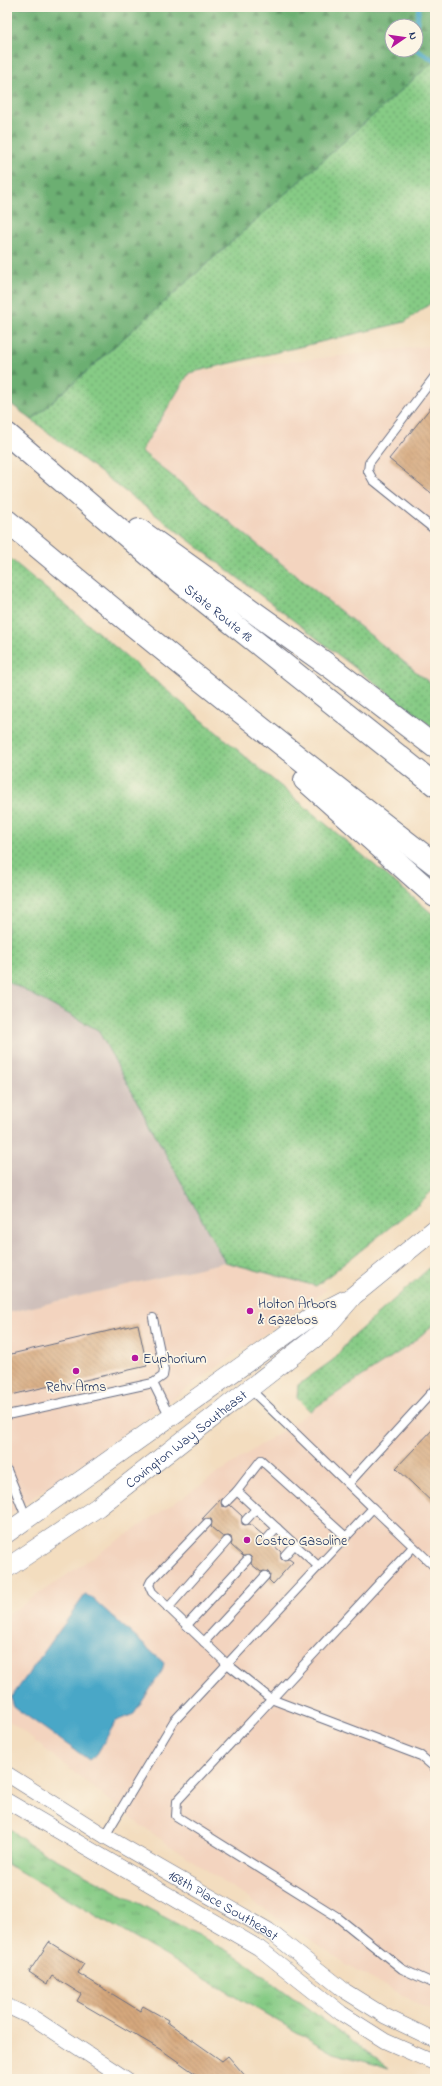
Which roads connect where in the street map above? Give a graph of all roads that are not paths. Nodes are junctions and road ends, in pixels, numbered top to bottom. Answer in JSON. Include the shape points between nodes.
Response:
{"nodes":[{"id":1,"x":435,"y":376,"type":"edge"},
{"id":2,"x":9,"y":436,"type":"edge"},
{"id":3,"x":7,"y":521,"type":"edge"},
{"id":4,"x":435,"y":530,"type":"edge"},
{"id":5,"x":121,"y":616,"type":"junction"},
{"id":6,"x":435,"y":747,"type":"edge"},
{"id":7,"x":435,"y":785,"type":"edge"},
{"id":8,"x":435,"y":864,"type":"edge"},
{"id":9,"x":435,"y":896,"type":"edge"},
{"id":10,"x":435,"y":1228,"type":"edge"},
{"id":11,"x":353,"y":1296,"type":"junction"},
{"id":12,"x":153,"y":1318,"type":"dead end"},
{"id":13,"x":153,"y":1383,"type":"junction"},
{"id":14,"x":250,"y":1389,"type":"junction"},
{"id":15,"x":435,"y":1389,"type":"edge"},
{"id":16,"x":7,"y":1415,"type":"edge"},
{"id":17,"x":170,"y":1417,"type":"junction"},
{"id":18,"x":7,"y":1470,"type":"edge"},
{"id":19,"x":349,"y":1483,"type":"junction"},
{"id":20,"x":237,"y":1491,"type":"junction"},
{"id":21,"x":226,"y":1502,"type":"dead end"},
{"id":22,"x":98,"y":1507,"type":"junction"},
{"id":23,"x":373,"y":1508,"type":"junction"},
{"id":24,"x":256,"y":1509,"type":"junction"},
{"id":25,"x":28,"y":1519,"type":"junction"},
{"id":26,"x":246,"y":1520,"type":"dead end"},
{"id":27,"x":206,"y":1523,"type":"dead end"},
{"id":28,"x":277,"y":1528,"type":"junction"},
{"id":29,"x":7,"y":1533,"type":"edge"},
{"id":30,"x":346,"y":1537,"type":"junction"},
{"id":31,"x":267,"y":1539,"type":"dead end"},
{"id":32,"x":227,"y":1542,"type":"dead end"},
{"id":33,"x":295,"y":1544,"type":"junction"},
{"id":34,"x":412,"y":1547,"type":"junction"},
{"id":35,"x":284,"y":1555,"type":"dead end"},
{"id":36,"x":247,"y":1560,"type":"dead end"},
{"id":37,"x":318,"y":1566,"type":"junction"},
{"id":38,"x":435,"y":1567,"type":"edge"},
{"id":39,"x":7,"y":1568,"type":"edge"},
{"id":40,"x":265,"y":1576,"type":"dead end"},
{"id":41,"x":168,"y":1608,"type":"junction"},
{"id":42,"x":187,"y":1625,"type":"junction"},
{"id":43,"x":204,"y":1642,"type":"junction"},
{"id":44,"x":226,"y":1664,"type":"junction"},
{"id":45,"x":271,"y":1699,"type":"junction"},
{"id":46,"x":435,"y":1768,"type":"edge"},
{"id":47,"x":7,"y":1774,"type":"edge"},
{"id":48,"x":7,"y":1801,"type":"edge"},
{"id":49,"x":105,"y":1836,"type":"junction"},
{"id":50,"x":435,"y":1984,"type":"edge"},
{"id":51,"x":7,"y":2006,"type":"edge"},
{"id":52,"x":435,"y":2040,"type":"edge"},
{"id":53,"x":435,"y":2063,"type":"edge"},
{"id":54,"x":126,"y":2079,"type":"edge"}],
"edges":[{"from":1,"to":4,"type":"lane","via":[[369,464],[368,471],[373,480]]},
{"from":2,"to":6,"type":"highway","via":[[332,668]]},
{"from":2,"to":7,"type":"highway","name":"State Route 18","via":[[183,584]]},
{"from":3,"to":5,"type":"highway"},
{"from":5,"to":8,"type":"highway"},
{"from":5,"to":9,"type":"highway"},
{"from":10,"to":11,"type":"street","name":"Covington Way Southeast"},
{"from":11,"to":14,"type":"street","name":"Covington Way Southeast","via":[[321,1333]]},
{"from":11,"to":17,"type":"street","name":"Covington Way Southeast","via":[[308,1319]]},
{"from":12,"to":13,"type":"lane","via":[[164,1370],[163,1376]]},
{"from":13,"to":16,"type":"lane"},
{"from":13,"to":17,"type":"lane"},
{"from":14,"to":19,"type":"lane"},
{"from":14,"to":22,"type":"street","name":"Covington Way Southeast"},
{"from":15,"to":19,"type":"lane"},
{"from":17,"to":22,"type":"street","via":[[176,1422],[176,1433],[132,1467]]},
{"from":17,"to":25,"type":"street","name":"Covington Way Southeast"},
{"from":18,"to":25,"type":"lane"},
{"from":19,"to":23,"type":"lane"},
{"from":20,"to":21,"type":"lane"},
{"from":20,"to":24,"type":"lane"},
{"from":20,"to":30,"type":"lane","via":[[261,1460]]},
{"from":22,"to":39,"type":"street","name":"Covington Way Southeast"},
{"from":23,"to":30,"type":"lane"},
{"from":23,"to":34,"type":"lane"},
{"from":24,"to":26,"type":"lane"},
{"from":24,"to":28,"type":"lane"},
{"from":25,"to":29,"type":"street","name":"Covington Way Southeast"},
{"from":27,"to":41,"type":"lane","via":[[149,1585],[152,1592]]},
{"from":28,"to":31,"type":"lane"},
{"from":28,"to":33,"type":"lane"},
{"from":30,"to":37,"type":"lane"},
{"from":32,"to":41,"type":"lane"},
{"from":33,"to":35,"type":"lane"},
{"from":33,"to":37,"type":"lane"},
{"from":34,"to":38,"type":"lane"},
{"from":34,"to":45,"type":"lane"},
{"from":36,"to":42,"type":"lane"},
{"from":37,"to":44,"type":"lane"},
{"from":40,"to":43,"type":"lane"},
{"from":41,"to":42,"type":"lane"},
{"from":42,"to":43,"type":"lane"},
{"from":43,"to":44,"type":"lane"},
{"from":44,"to":45,"type":"lane"},
{"from":44,"to":49,"type":"lane","via":[[174,1721]]},
{"from":45,"to":46,"type":"lane","via":[[421,1756]]},
{"from":45,"to":50,"type":"lane","via":[[177,1801],[176,1816],[336,1916],[402,1969]]},
{"from":47,"to":49,"type":"street","name":"168th Place Southeast"},
{"from":48,"to":53,"type":"street","name":"168th Place Southeast","via":[[259,1948],[341,2013],[385,2041]]},
{"from":49,"to":52,"type":"street","name":"168th Place Southeast","via":[[268,1930],[345,1991],[385,2016]]},
{"from":51,"to":54,"type":"street","via":[[34,2019]]}]}
